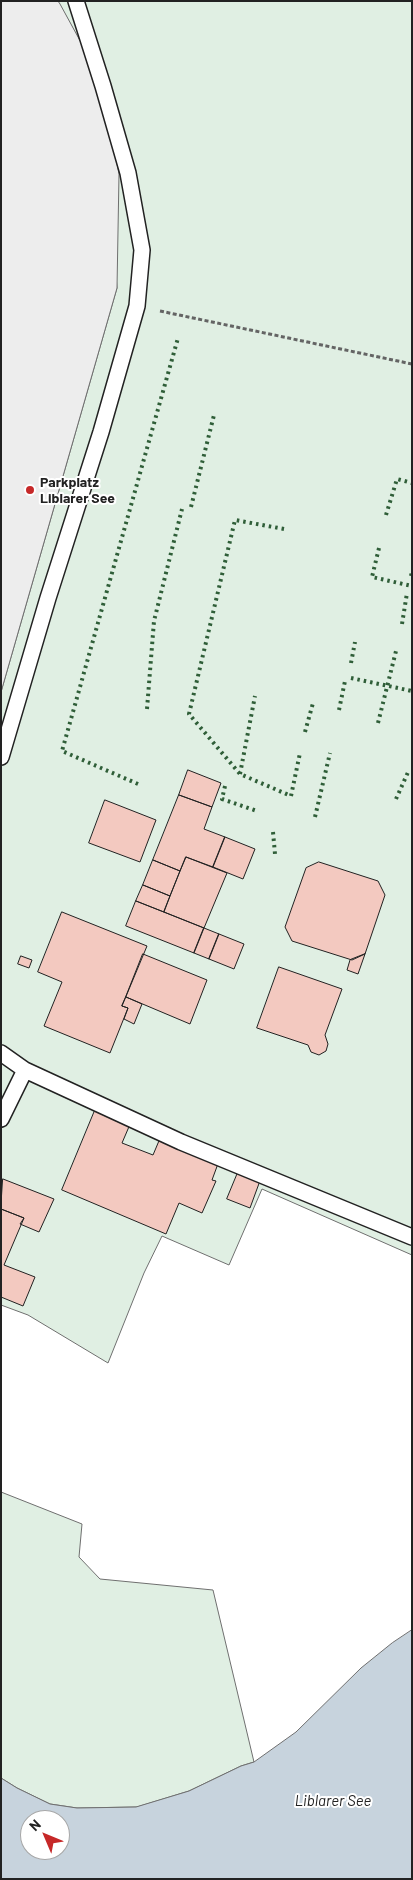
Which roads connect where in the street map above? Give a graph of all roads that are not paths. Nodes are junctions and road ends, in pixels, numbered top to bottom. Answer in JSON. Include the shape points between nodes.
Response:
{"nodes":[{"id":1,"x":76,"y":1,"type":"edge"},
{"id":2,"x":1,"y":757,"type":"edge"},
{"id":3,"x":1,"y":1053,"type":"edge"},
{"id":4,"x":25,"y":1070,"type":"junction"},
{"id":5,"x":1,"y":1119,"type":"edge"},
{"id":6,"x":412,"y":1237,"type":"edge"}],
"edges":[{"from":1,"to":2,"type":"lane","via":[[128,173],[142,250],[137,306]]},
{"from":3,"to":4,"type":"lane"},
{"from":4,"to":5,"type":"lane"},
{"from":4,"to":6,"type":"lane","via":[[181,1142]]}]}
